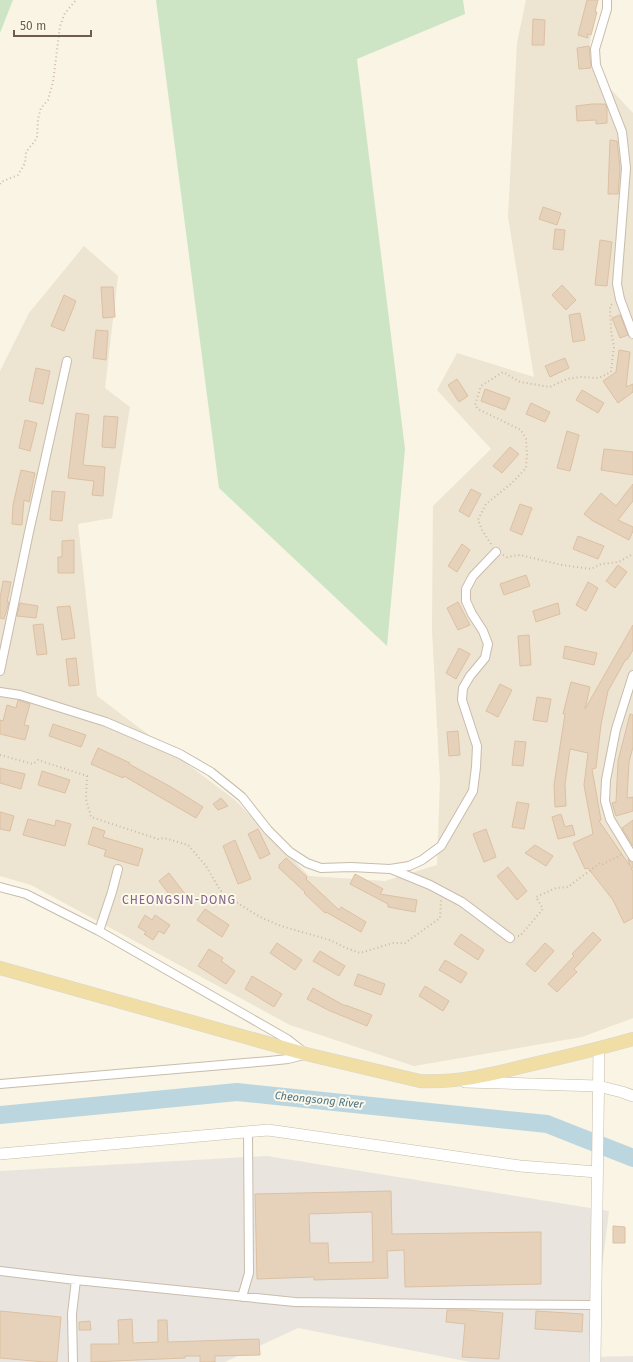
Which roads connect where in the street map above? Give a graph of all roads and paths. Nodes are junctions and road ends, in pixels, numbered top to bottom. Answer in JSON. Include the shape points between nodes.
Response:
{"nodes":[{"id":1,"x":76,"y":0,"type":"edge"},
{"id":2,"x":607,"y":0,"type":"edge"},
{"id":3,"x":0,"y":184,"type":"edge"},
{"id":4,"x":620,"y":299,"type":"junction"},
{"id":5,"x":633,"y":334,"type":"edge"},
{"id":6,"x":67,"y":361,"type":"dead end"},
{"id":7,"x":496,"y":552,"type":"junction"},
{"id":8,"x":633,"y":554,"type":"edge"},
{"id":9,"x":0,"y":671,"type":"edge"},
{"id":10,"x":633,"y":675,"type":"edge"},
{"id":11,"x":0,"y":692,"type":"edge"},
{"id":12,"x":0,"y":755,"type":"edge"},
{"id":13,"x":631,"y":854,"type":"edge"},
{"id":14,"x":118,"y":869,"type":"dead end"},
{"id":15,"x":390,"y":869,"type":"junction"},
{"id":16,"x":0,"y":887,"type":"edge"},
{"id":17,"x":441,"y":890,"type":"junction"},
{"id":18,"x":99,"y":931,"type":"junction"},
{"id":19,"x":510,"y":938,"type":"joint"},
{"id":20,"x":0,"y":968,"type":"edge"},
{"id":21,"x":633,"y":1040,"type":"edge"},
{"id":22,"x":599,"y":1049,"type":"junction"},
{"id":23,"x":306,"y":1054,"type":"junction"},
{"id":24,"x":455,"y":1080,"type":"junction"},
{"id":25,"x":0,"y":1084,"type":"edge"},
{"id":26,"x":598,"y":1086,"type":"junction"},
{"id":27,"x":633,"y":1096,"type":"edge"},
{"id":28,"x":248,"y":1131,"type":"junction"},
{"id":29,"x":0,"y":1154,"type":"edge"},
{"id":30,"x":597,"y":1172,"type":"junction"},
{"id":31,"x":0,"y":1271,"type":"edge"},
{"id":32,"x":76,"y":1280,"type":"junction"},
{"id":33,"x":242,"y":1296,"type":"junction"},
{"id":34,"x":596,"y":1304,"type":"junction"},
{"id":35,"x":73,"y":1362,"type":"edge"},
{"id":36,"x":595,"y":1362,"type":"edge"}],
"edges":[{"from":1,"to":3,"type":"path","via":[[65,13],[60,26],[53,82],[48,100],[41,108],[38,118],[37,138],[26,152],[25,163],[18,174]]},
{"from":2,"to":4,"type":"street","via":[[595,54],[596,65],[622,132],[626,168],[617,284]]},
{"from":4,"to":5,"type":"street"},
{"from":4,"to":7,"type":"path","via":[[610,306],[614,347],[611,372],[599,378],[567,379],[550,386],[520,382],[503,372],[481,386],[475,405],[478,410],[521,430],[526,439],[526,468],[486,504],[478,520]]},
{"from":6,"to":9,"type":"street"},
{"from":7,"to":8,"type":"path","via":[[507,557],[520,555],[591,568],[619,562]]},
{"from":7,"to":15,"type":"street","via":[[466,589],[466,601],[488,644],[485,658],[463,688],[462,700],[477,746],[473,791],[441,846],[416,863]]},
{"from":10,"to":13,"type":"street","via":[[615,736],[606,780],[605,801],[610,819]]},
{"from":11,"to":15,"type":"street","via":[[20,695],[106,722],[180,754],[211,772],[242,797],[268,830],[290,852],[307,863],[321,868]]},
{"from":12,"to":17,"type":"path","via":[[33,764],[38,760],[87,776],[86,799],[91,816],[158,839],[164,838],[188,845],[206,866],[220,890],[228,897],[260,917],[281,926],[330,940],[360,953],[393,943],[406,943],[440,918]]},
{"from":13,"to":19,"type":"path","via":[[600,863],[568,887],[556,888],[536,897],[543,909],[520,936]]},
{"from":14,"to":18,"type":"street"},
{"from":15,"to":17,"type":"street"},
{"from":16,"to":18,"type":"street","via":[[26,894]]},
{"from":17,"to":19,"type":"street","via":[[462,902]]},
{"from":18,"to":23,"type":"street","via":[[287,1039]]},
{"from":20,"to":23,"type":"main road"},
{"from":21,"to":22,"type":"main road"},
{"from":22,"to":24,"type":"main road","via":[[485,1076]]},
{"from":22,"to":26,"type":"street"},
{"from":23,"to":24,"type":"main road","via":[[420,1081]]},
{"from":23,"to":25,"type":"street","via":[[269,1061]]},
{"from":24,"to":26,"type":"street","via":[[478,1083]]},
{"from":26,"to":27,"type":"street"},
{"from":26,"to":30,"type":"street"},
{"from":28,"to":29,"type":"street"},
{"from":28,"to":30,"type":"street","via":[[268,1130],[520,1166]]},
{"from":28,"to":33,"type":"street","via":[[249,1273]]},
{"from":30,"to":34,"type":"street"},
{"from":31,"to":32,"type":"street"},
{"from":32,"to":33,"type":"street"},
{"from":32,"to":35,"type":"street","via":[[72,1314]]},
{"from":33,"to":34,"type":"street","via":[[295,1302]]},
{"from":34,"to":36,"type":"street"}]}
